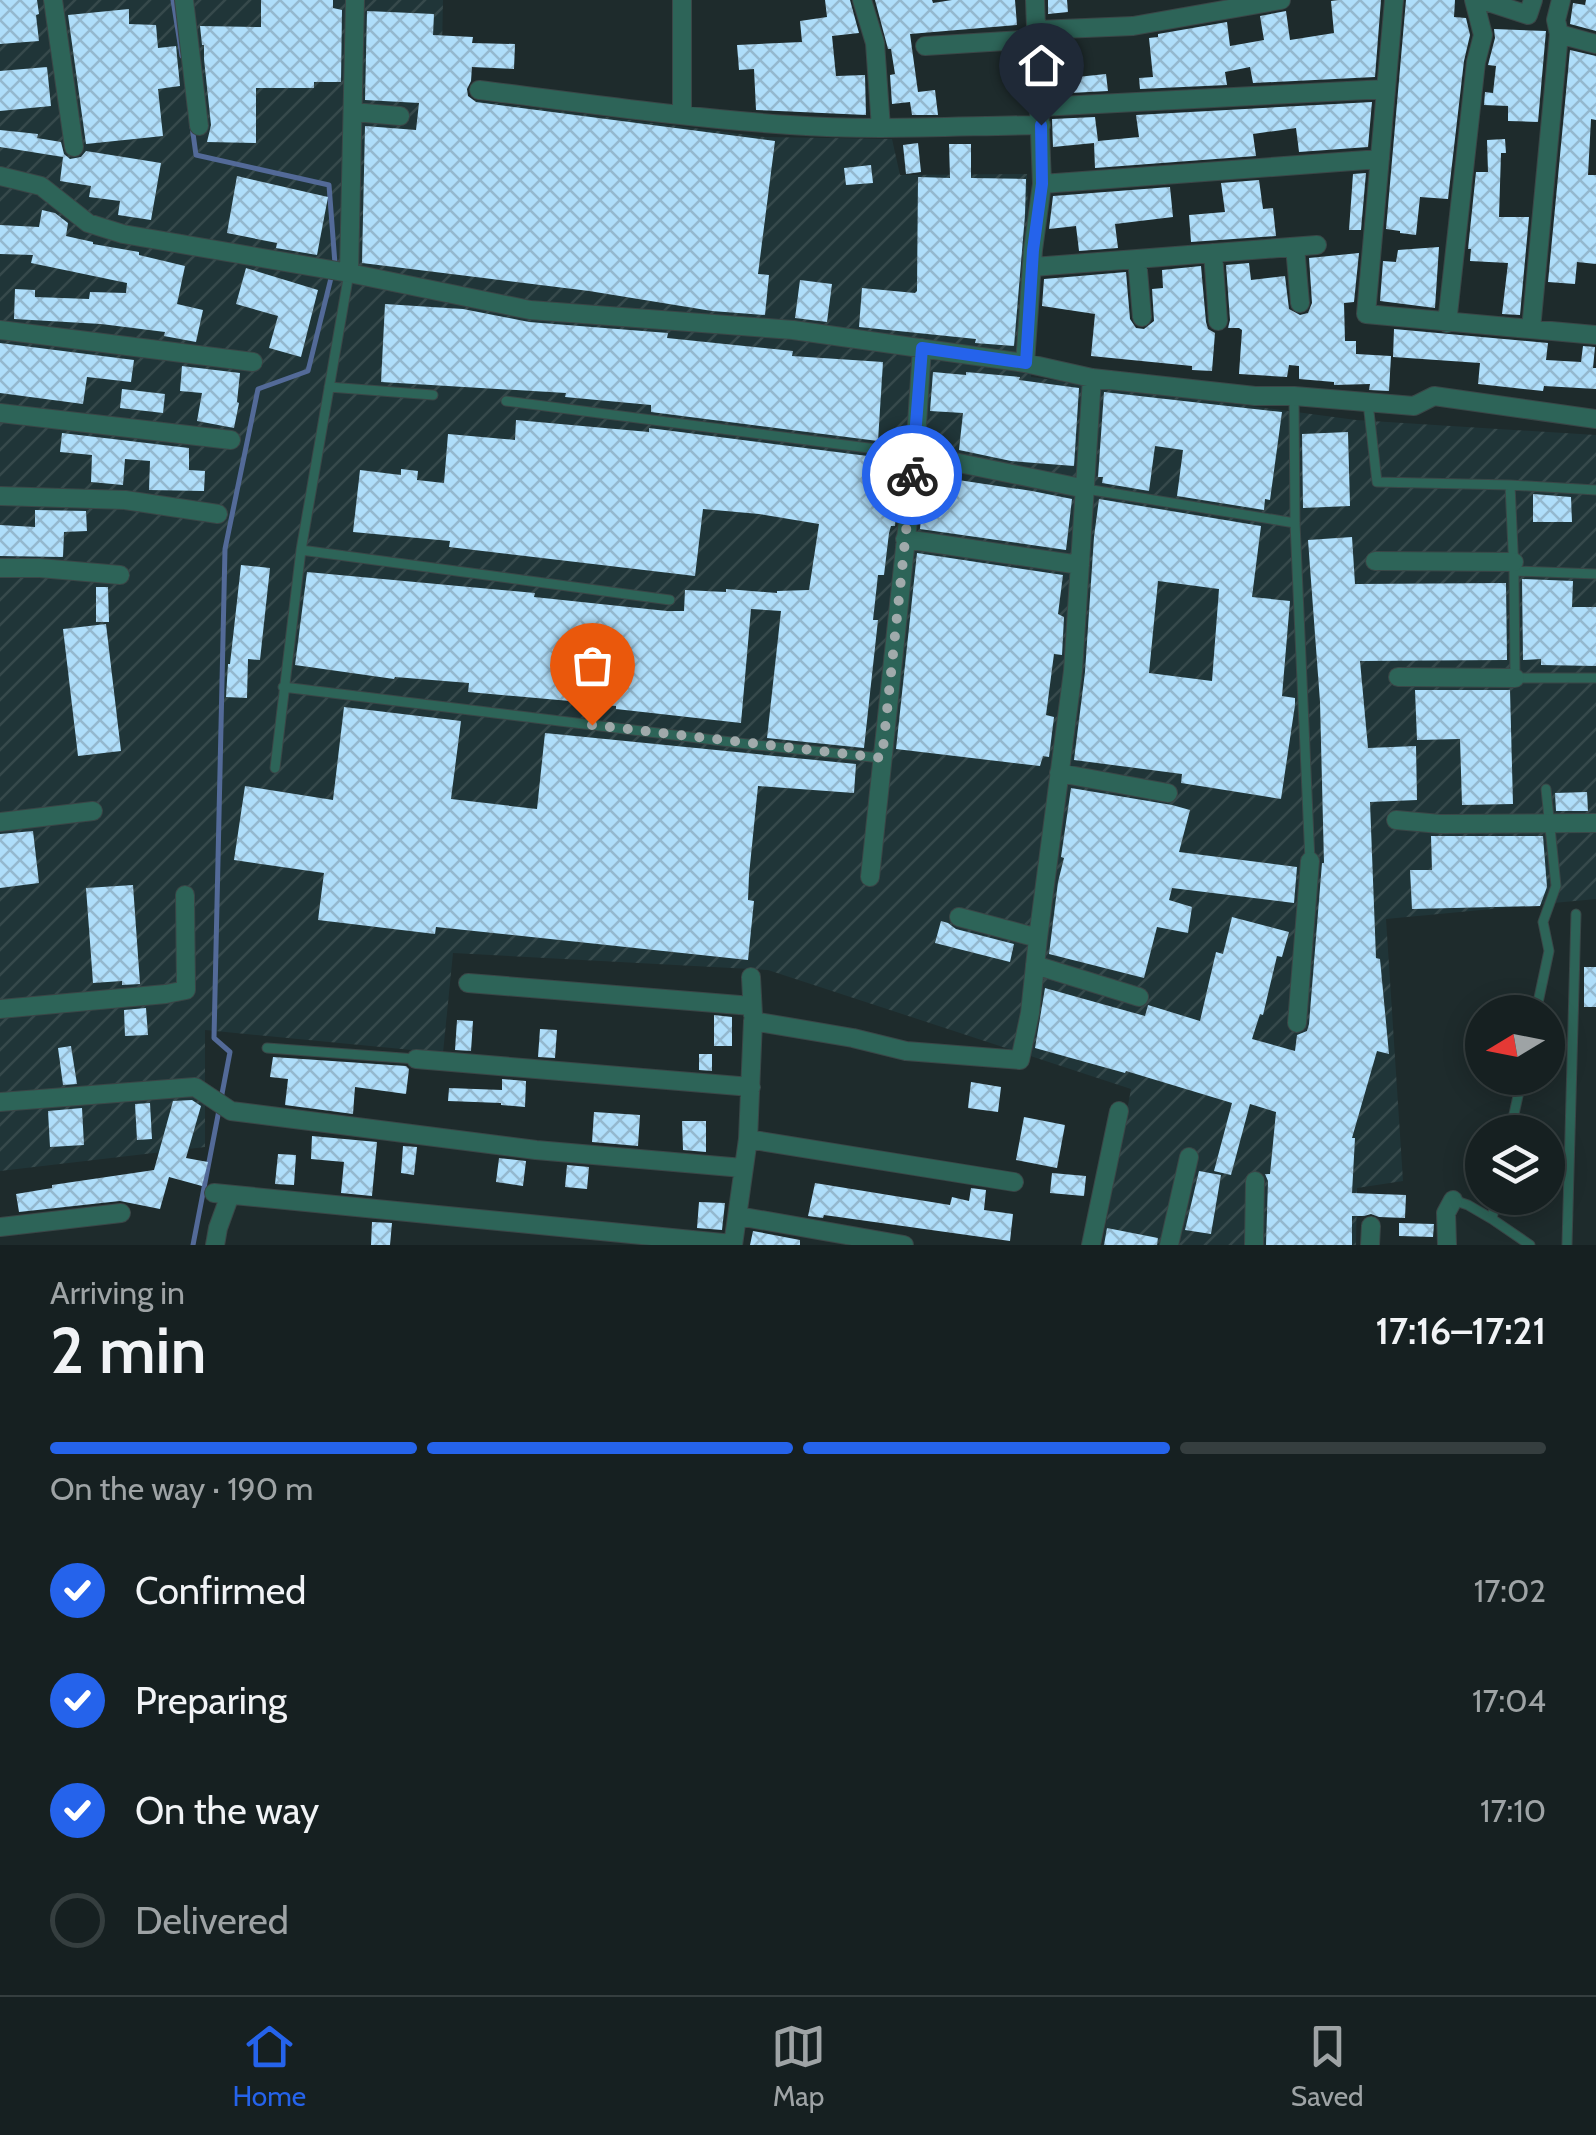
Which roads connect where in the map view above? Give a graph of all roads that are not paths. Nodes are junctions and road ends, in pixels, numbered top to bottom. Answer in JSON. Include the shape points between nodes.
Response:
{"nodes":[{"id":1,"x":53,"y":0,"type":"edge"},
{"id":2,"x":184,"y":0,"type":"edge"},
{"id":3,"x":355,"y":0,"type":"edge"},
{"id":4,"x":682,"y":0,"type":"edge"},
{"id":5,"x":862,"y":0,"type":"edge"},
{"id":6,"x":1036,"y":0,"type":"edge"},
{"id":7,"x":1280,"y":0,"type":"edge"},
{"id":8,"x":1394,"y":0,"type":"edge"},
{"id":9,"x":1474,"y":0,"type":"edge"},
{"id":10,"x":1482,"y":0,"type":"edge"},
{"id":11,"x":1533,"y":0,"type":"edge"},
{"id":12,"x":1561,"y":0,"type":"edge"},
{"id":13,"x":1194,"y":8,"type":"edge"},
{"id":14,"x":1037,"y":34,"type":"junction"},
{"id":15,"x":1559,"y":34,"type":"junction"},
{"id":16,"x":1596,"y":44,"type":"edge"},
{"id":17,"x":925,"y":46,"type":"dead end"},
{"id":18,"x":1386,"y":89,"type":"junction"},
{"id":19,"x":480,"y":90,"type":"dead end"},
{"id":20,"x":353,"y":112,"type":"junction"},
{"id":21,"x":400,"y":116,"type":"dead end"},
{"id":22,"x":682,"y":116,"type":"junction"},
{"id":23,"x":1040,"y":116,"type":"junction"},
{"id":24,"x":199,"y":126,"type":"dead end"},
{"id":25,"x":881,"y":128,"type":"junction"},
{"id":26,"x":74,"y":147,"type":"dead end"},
{"id":27,"x":1380,"y":159,"type":"junction"},
{"id":28,"x":0,"y":176,"type":"edge"},
{"id":29,"x":1042,"y":184,"type":"junction"},
{"id":30,"x":1317,"y":245,"type":"dead end"},
{"id":31,"x":1295,"y":246,"type":"junction"},
{"id":32,"x":1212,"y":253,"type":"junction"},
{"id":33,"x":1137,"y":259,"type":"junction"},
{"id":34,"x":1033,"y":267,"type":"junction"},
{"id":35,"x":338,"y":271,"type":"junction"},
{"id":36,"x":1300,"y":304,"type":"dead end"},
{"id":37,"x":1142,"y":317,"type":"dead end"},
{"id":38,"x":1218,"y":321,"type":"dead end"},
{"id":39,"x":1447,"y":323,"type":"junction"},
{"id":40,"x":1531,"y":329,"type":"junction"},
{"id":41,"x":0,"y":330,"type":"edge"},
{"id":42,"x":1596,"y":335,"type":"edge"},
{"id":43,"x":922,"y":348,"type":"junction"},
{"id":44,"x":253,"y":362,"type":"dead end"},
{"id":45,"x":1026,"y":363,"type":"junction"},
{"id":46,"x":1092,"y":378,"type":"junction"},
{"id":47,"x":329,"y":387,"type":"junction"},
{"id":48,"x":433,"y":395,"type":"dead end"},
{"id":49,"x":1294,"y":396,"type":"junction"},
{"id":50,"x":506,"y":400,"type":"dead end"},
{"id":51,"x":1368,"y":404,"type":"junction"},
{"id":52,"x":0,"y":413,"type":"edge"},
{"id":53,"x":1596,"y":419,"type":"edge"},
{"id":54,"x":231,"y":440,"type":"dead end"},
{"id":55,"x":914,"y":454,"type":"junction"},
{"id":56,"x":1510,"y":484,"type":"junction"},
{"id":57,"x":1086,"y":488,"type":"junction"},
{"id":58,"x":1596,"y":490,"type":"edge"},
{"id":59,"x":0,"y":496,"type":"edge"},
{"id":60,"x":218,"y":514,"type":"dead end"},
{"id":61,"x":1295,"y":523,"type":"junction"},
{"id":62,"x":906,"y":540,"type":"junction"},
{"id":63,"x":301,"y":550,"type":"junction"},
{"id":64,"x":1375,"y":562,"type":"dead end"},
{"id":65,"x":1080,"y":566,"type":"junction"},
{"id":66,"x":1514,"y":566,"type":"junction"},
{"id":67,"x":0,"y":568,"type":"edge"},
{"id":68,"x":1596,"y":574,"type":"edge"},
{"id":69,"x":120,"y":575,"type":"dead end"},
{"id":70,"x":670,"y":600,"type":"dead end"},
{"id":71,"x":1398,"y":677,"type":"dead end"},
{"id":72,"x":1515,"y":678,"type":"junction"},
{"id":73,"x":1596,"y":678,"type":"edge"},
{"id":74,"x":283,"y":687,"type":"junction"},
{"id":75,"x":882,"y":758,"type":"junction"},
{"id":76,"x":274,"y":768,"type":"dead end"},
{"id":77,"x":1060,"y":772,"type":"junction"},
{"id":78,"x":1546,"y":788,"type":"dead end"},
{"id":79,"x":1168,"y":793,"type":"dead end"},
{"id":80,"x":93,"y":812,"type":"dead end"},
{"id":81,"x":1396,"y":820,"type":"dead end"},
{"id":82,"x":0,"y":822,"type":"edge"},
{"id":83,"x":1550,"y":822,"type":"junction"},
{"id":84,"x":1596,"y":822,"type":"edge"},
{"id":85,"x":1310,"y":861,"type":"joint"},
{"id":86,"x":870,"y":876,"type":"dead end"},
{"id":87,"x":186,"y":895,"type":"dead end"},
{"id":88,"x":1576,"y":914,"type":"dead end"},
{"id":89,"x":959,"y":917,"type":"dead end"},
{"id":90,"x":1038,"y":938,"type":"junction"},
{"id":91,"x":1034,"y":965,"type":"junction"},
{"id":92,"x":751,"y":978,"type":"dead end"},
{"id":93,"x":468,"y":983,"type":"dead end"},
{"id":94,"x":1539,"y":995,"type":"edge"},
{"id":95,"x":1138,"y":997,"type":"dead end"},
{"id":96,"x":0,"y":1009,"type":"edge"},
{"id":97,"x":753,"y":1013,"type":"junction"},
{"id":98,"x":1297,"y":1022,"type":"dead end"},
{"id":99,"x":267,"y":1048,"type":"dead end"},
{"id":100,"x":416,"y":1059,"type":"joint"},
{"id":101,"x":750,"y":1087,"type":"junction"},
{"id":102,"x":0,"y":1102,"type":"edge"},
{"id":103,"x":1119,"y":1112,"type":"dead end"},
{"id":104,"x":748,"y":1139,"type":"junction"},
{"id":105,"x":1189,"y":1157,"type":"dead end"},
{"id":106,"x":743,"y":1168,"type":"junction"},
{"id":107,"x":1256,"y":1181,"type":"dead end"},
{"id":108,"x":1014,"y":1182,"type":"dead end"},
{"id":109,"x":1453,"y":1200,"type":"joint"},
{"id":110,"x":120,"y":1212,"type":"dead end"},
{"id":111,"x":1493,"y":1215,"type":"edge"},
{"id":112,"x":738,"y":1216,"type":"junction"},
{"id":113,"x":1492,"y":1220,"type":"junction"},
{"id":114,"x":0,"y":1227,"type":"edge"},
{"id":115,"x":733,"y":1244,"type":"edge"},
{"id":116,"x":1527,"y":1244,"type":"edge"},
{"id":117,"x":215,"y":1245,"type":"edge"},
{"id":118,"x":904,"y":1245,"type":"edge"},
{"id":119,"x":1090,"y":1245,"type":"edge"},
{"id":120,"x":1169,"y":1245,"type":"edge"},
{"id":121,"x":1254,"y":1245,"type":"edge"},
{"id":122,"x":1447,"y":1245,"type":"edge"},
{"id":123,"x":1567,"y":1245,"type":"edge"}],
"edges":[{"from":1,"to":26,"type":"street"},
{"from":2,"to":24,"type":"street"},
{"from":3,"to":20,"type":"street"},
{"from":4,"to":22,"type":"street"},
{"from":5,"to":25,"type":"street","via":[[874,43]]},
{"from":6,"to":14,"type":"street"},
{"from":7,"to":13,"type":"street"},
{"from":8,"to":18,"type":"street"},
{"from":9,"to":39,"type":"street","via":[[1482,35]]},
{"from":10,"to":11,"type":"street","via":[[1528,15]]},
{"from":12,"to":15,"type":"street"},
{"from":13,"to":14,"type":"street","via":[[1134,26]]},
{"from":14,"to":17,"type":"street"},
{"from":14,"to":23,"type":"street"},
{"from":15,"to":16,"type":"street"},
{"from":15,"to":40,"type":"street"},
{"from":18,"to":23,"type":"street"},
{"from":18,"to":27,"type":"street"},
{"from":19,"to":22,"type":"street"},
{"from":20,"to":21,"type":"street"},
{"from":20,"to":35,"type":"street"},
{"from":22,"to":25,"type":"street"},
{"from":23,"to":25,"type":"street"},
{"from":23,"to":29,"type":"street"},
{"from":27,"to":29,"type":"street"},
{"from":27,"to":39,"type":"street","via":[[1366,314]]},
{"from":28,"to":35,"type":"street","via":[[41,186],[88,223],[123,234]]},
{"from":29,"to":34,"type":"street"},
{"from":30,"to":31,"type":"street"},
{"from":31,"to":32,"type":"street"},
{"from":31,"to":36,"type":"street"},
{"from":32,"to":33,"type":"street"},
{"from":32,"to":38,"type":"street"},
{"from":33,"to":34,"type":"street"},
{"from":33,"to":37,"type":"street"},
{"from":34,"to":45,"type":"street"},
{"from":35,"to":43,"type":"street","via":[[530,310],[793,330]]},
{"from":35,"to":47,"type":"lane"},
{"from":39,"to":40,"type":"street"},
{"from":40,"to":42,"type":"street"},
{"from":41,"to":44,"type":"street"},
{"from":43,"to":45,"type":"street"},
{"from":43,"to":55,"type":"street"},
{"from":45,"to":46,"type":"street"},
{"from":46,"to":49,"type":"street"},
{"from":46,"to":57,"type":"street"},
{"from":47,"to":48,"type":"lane"},
{"from":47,"to":63,"type":"lane"},
{"from":49,"to":51,"type":"street"},
{"from":49,"to":61,"type":"lane"},
{"from":50,"to":55,"type":"lane"},
{"from":51,"to":53,"type":"street","via":[[1414,406],[1434,396]]},
{"from":51,"to":56,"type":"lane","via":[[1377,482]]},
{"from":52,"to":54,"type":"street"},
{"from":55,"to":57,"type":"street"},
{"from":55,"to":62,"type":"street"},
{"from":56,"to":58,"type":"lane"},
{"from":56,"to":66,"type":"lane"},
{"from":57,"to":61,"type":"lane"},
{"from":57,"to":65,"type":"street"},
{"from":59,"to":60,"type":"street","via":[[125,500]]},
{"from":61,"to":85,"type":"lane"},
{"from":62,"to":65,"type":"street"},
{"from":62,"to":75,"type":"street"},
{"from":63,"to":70,"type":"lane"},
{"from":63,"to":74,"type":"lane"},
{"from":64,"to":66,"type":"street"},
{"from":65,"to":77,"type":"street"},
{"from":66,"to":68,"type":"lane"},
{"from":66,"to":72,"type":"lane"},
{"from":67,"to":69,"type":"street"},
{"from":71,"to":72,"type":"street"},
{"from":72,"to":73,"type":"lane"},
{"from":74,"to":75,"type":"lane"},
{"from":74,"to":76,"type":"lane"},
{"from":75,"to":86,"type":"street"},
{"from":77,"to":79,"type":"street"},
{"from":77,"to":90,"type":"street"},
{"from":78,"to":83,"type":"lane"},
{"from":80,"to":82,"type":"street"},
{"from":81,"to":83,"type":"street"},
{"from":83,"to":84,"type":"street"},
{"from":83,"to":94,"type":"lane","via":[[1556,886],[1543,922],[1548,951]]},
{"from":85,"to":98,"type":"street"},
{"from":87,"to":96,"type":"street","via":[[186,990]]},
{"from":88,"to":123,"type":"lane"},
{"from":89,"to":90,"type":"street"},
{"from":90,"to":91,"type":"street"},
{"from":91,"to":95,"type":"street"},
{"from":91,"to":97,"type":"street","via":[[1020,1060],[906,1051]]},
{"from":92,"to":97,"type":"street"},
{"from":93,"to":97,"type":"street"},
{"from":97,"to":101,"type":"street"},
{"from":99,"to":100,"type":"lane"},
{"from":100,"to":101,"type":"street"},
{"from":101,"to":104,"type":"street"},
{"from":102,"to":106,"type":"street","via":[[196,1087],[231,1111],[536,1150]]},
{"from":103,"to":119,"type":"street"},
{"from":104,"to":106,"type":"street"},
{"from":104,"to":108,"type":"street"},
{"from":105,"to":120,"type":"street"},
{"from":106,"to":112,"type":"street"},
{"from":107,"to":121,"type":"street"},
{"from":109,"to":113,"type":"lane"},
{"from":109,"to":122,"type":"street","via":[[1446,1213]]},
{"from":110,"to":114,"type":"street"},
{"from":111,"to":113,"type":"lane"},
{"from":112,"to":115,"type":"street"},
{"from":112,"to":118,"type":"street"},
{"from":113,"to":116,"type":"lane"},
{"from":115,"to":117,"type":"street","via":[[222,1194]]}]}
